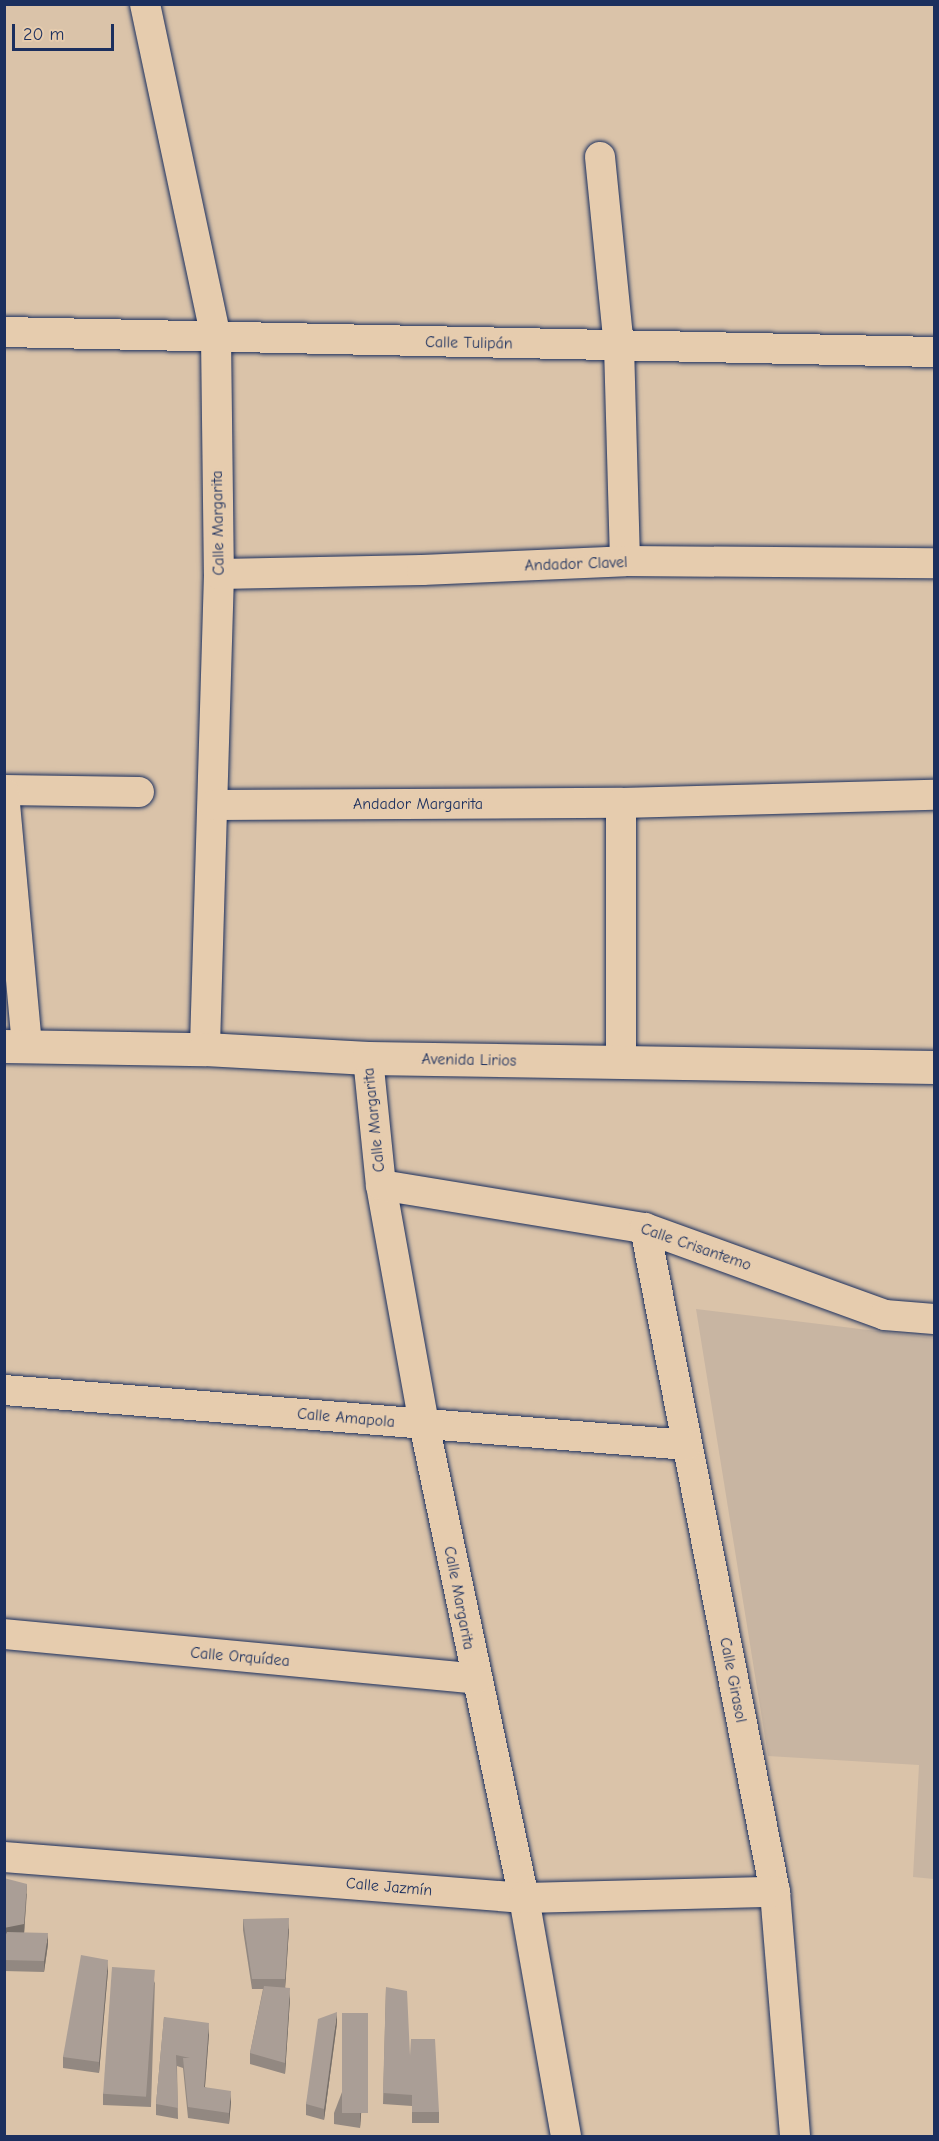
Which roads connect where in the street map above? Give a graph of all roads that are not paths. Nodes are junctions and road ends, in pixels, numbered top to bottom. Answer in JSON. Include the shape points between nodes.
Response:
{"nodes":[{"id":1,"x":145,"y":4,"type":"edge"},
{"id":2,"x":600,"y":157,"type":"dead end"},
{"id":3,"x":4,"y":332,"type":"edge"},
{"id":4,"x":216,"y":337,"type":"junction"},
{"id":5,"x":619,"y":346,"type":"junction"},
{"id":6,"x":934,"y":352,"type":"edge"},
{"id":7,"x":625,"y":561,"type":"junction"},
{"id":8,"x":934,"y":563,"type":"edge"},
{"id":9,"x":219,"y":574,"type":"junction"},
{"id":10,"x":4,"y":792,"type":"edge"},
{"id":11,"x":139,"y":792,"type":"dead end"},
{"id":12,"x":934,"y":795,"type":"edge"},
{"id":13,"x":621,"y":802,"type":"junction"},
{"id":14,"x":214,"y":805,"type":"junction"},
{"id":15,"x":16,"y":1046,"type":"edge"},
{"id":16,"x":205,"y":1049,"type":"junction"},
{"id":17,"x":368,"y":1058,"type":"junction"},
{"id":18,"x":621,"y":1063,"type":"junction"},
{"id":19,"x":934,"y":1068,"type":"edge"},
{"id":20,"x":381,"y":1185,"type":"junction"},
{"id":21,"x":645,"y":1228,"type":"junction"},
{"id":22,"x":934,"y":1319,"type":"edge"},
{"id":23,"x":4,"y":1390,"type":"edge"},
{"id":24,"x":424,"y":1424,"type":"junction"},
{"id":25,"x":687,"y":1445,"type":"junction"},
{"id":26,"x":4,"y":1634,"type":"edge"},
{"id":27,"x":476,"y":1679,"type":"junction"},
{"id":28,"x":4,"y":1857,"type":"edge"},
{"id":29,"x":775,"y":1892,"type":"junction"},
{"id":30,"x":524,"y":1898,"type":"junction"},
{"id":31,"x":566,"y":2136,"type":"edge"},
{"id":32,"x":795,"y":2136,"type":"edge"}],
"edges":[{"from":1,"to":4,"type":"street","name":"Calle Margarita"},
{"from":2,"to":5,"type":"street"},
{"from":3,"to":4,"type":"street","name":"Calle Tulipán"},
{"from":4,"to":5,"type":"street","name":"Calle Tulipán"},
{"from":4,"to":9,"type":"street","name":"Calle Margarita"},
{"from":5,"to":6,"type":"street","name":"Calle Tulipán"},
{"from":5,"to":7,"type":"street"},
{"from":7,"to":8,"type":"street","name":"Andador Clavel"},
{"from":7,"to":9,"type":"street","name":"Andador Clavel"},
{"from":9,"to":14,"type":"street","name":"Calle Margarita"},
{"from":10,"to":11,"type":"street"},
{"from":10,"to":15,"type":"street"},
{"from":12,"to":13,"type":"street"},
{"from":13,"to":14,"type":"street","name":"Andador Margarita"},
{"from":13,"to":18,"type":"street"},
{"from":14,"to":16,"type":"street","name":"Calle Margarita"},
{"from":15,"to":16,"type":"street","name":"Avenida Lirios"},
{"from":16,"to":17,"type":"street","name":"Avenida Lirios"},
{"from":17,"to":18,"type":"street","name":"Avenida Lirios"},
{"from":17,"to":20,"type":"street","name":"Calle Margarita"},
{"from":18,"to":19,"type":"street","name":"Avenida Lirios"},
{"from":20,"to":21,"type":"street","name":"Calle Crisantemo"},
{"from":20,"to":24,"type":"street","name":"Calle Margarita"},
{"from":21,"to":22,"type":"street","name":"Calle Crisantemo","via":[[885,1315]]},
{"from":21,"to":25,"type":"street","name":"Calle Girasol"},
{"from":23,"to":24,"type":"street","name":"Calle Amapola"},
{"from":24,"to":25,"type":"street","name":"Calle Amapola"},
{"from":24,"to":27,"type":"street","name":"Calle Margarita"},
{"from":25,"to":29,"type":"street","name":"Calle Girasol"},
{"from":26,"to":27,"type":"street","name":"Calle Orquídea"},
{"from":27,"to":30,"type":"street","name":"Calle Margarita"},
{"from":28,"to":30,"type":"street","name":"Calle Jazmín"},
{"from":29,"to":30,"type":"street","name":"Calle Jazmín"},
{"from":29,"to":32,"type":"street","name":"Calle Girasol"},
{"from":30,"to":31,"type":"street","name":"Calle Margarita"}]}
